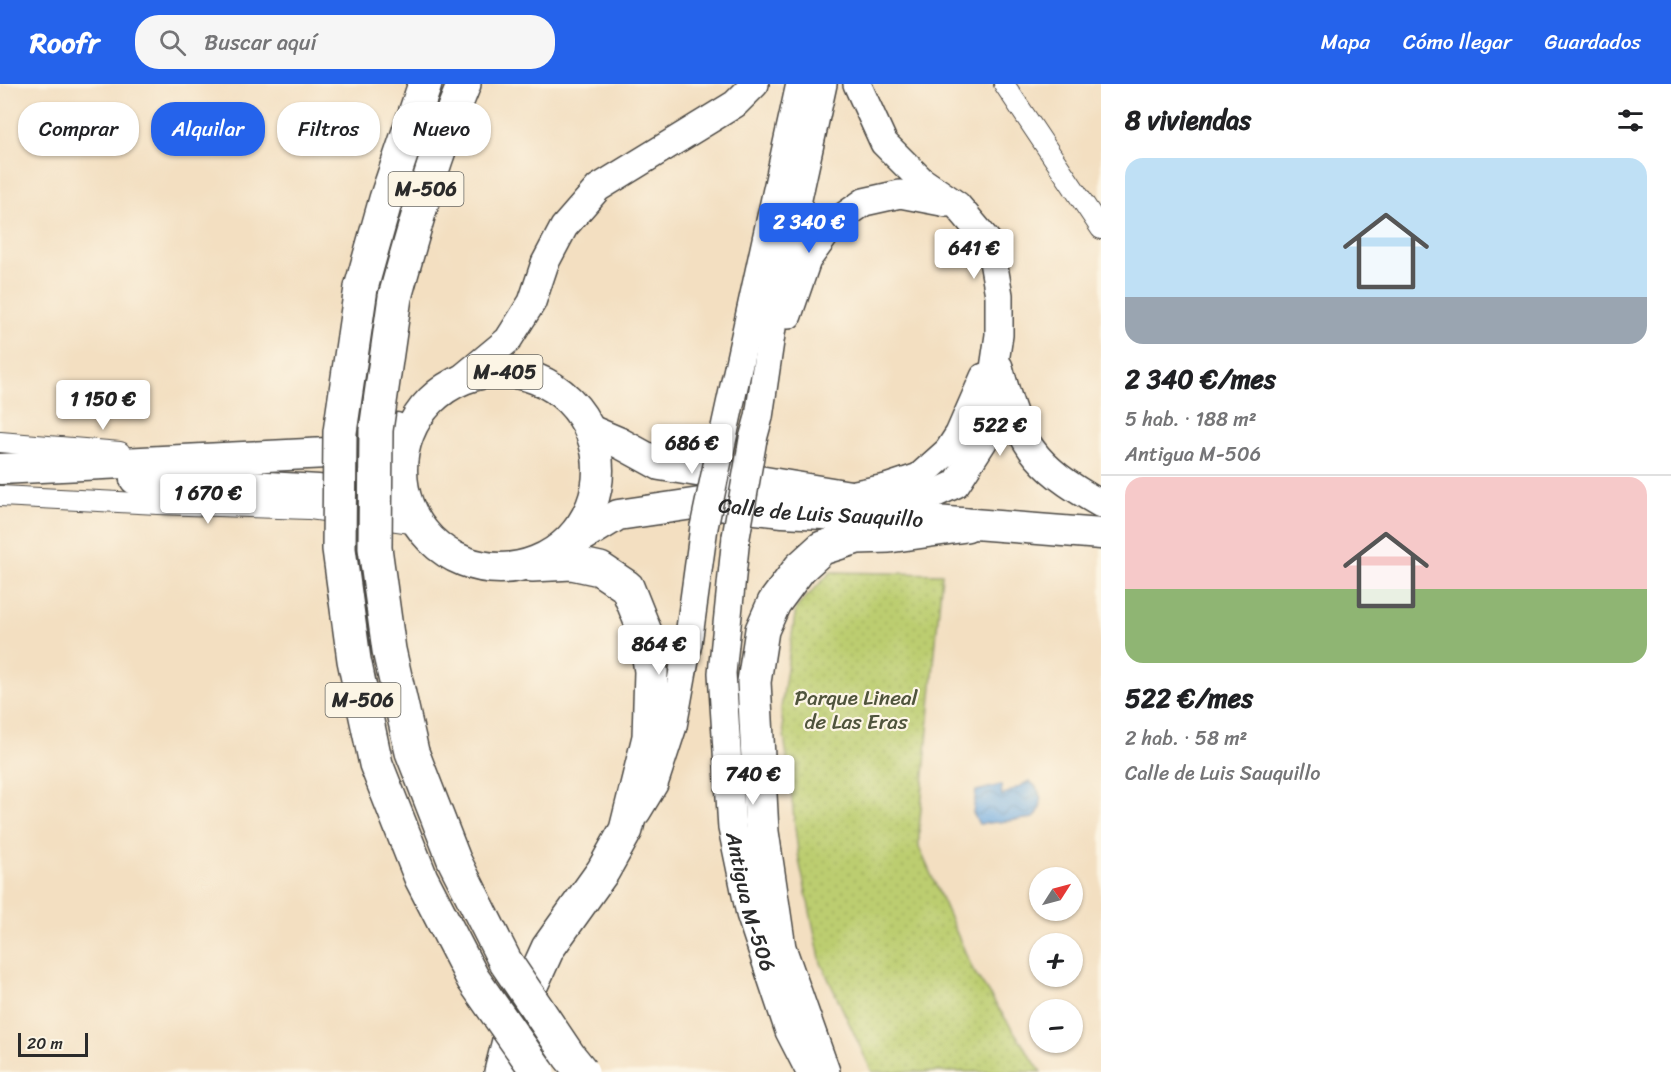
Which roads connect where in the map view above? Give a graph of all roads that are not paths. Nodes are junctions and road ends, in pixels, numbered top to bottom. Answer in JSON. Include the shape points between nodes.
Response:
{"nodes":[{"id":1,"x":424,"y":84,"type":"edge"},
{"id":2,"x":464,"y":84,"type":"edge"},
{"id":3,"x":755,"y":84,"type":"edge"},
{"id":4,"x":800,"y":84,"type":"edge"},
{"id":5,"x":823,"y":84,"type":"edge"},
{"id":6,"x":857,"y":84,"type":"edge"},
{"id":7,"x":1004,"y":84,"type":"edge"},
{"id":8,"x":957,"y":205,"type":"junction"},
{"id":9,"x":1101,"y":229,"type":"edge"},
{"id":10,"x":996,"y":355,"type":"junction"},
{"id":11,"x":461,"y":379,"type":"junction"},
{"id":12,"x":413,"y":422,"type":"junction"},
{"id":13,"x":756,"y":428,"type":"junction"},
{"id":14,"x":592,"y":431,"type":"junction"},
{"id":15,"x":0,"y":442,"type":"edge"},
{"id":16,"x":203,"y":459,"type":"junction"},
{"id":17,"x":0,"y":470,"type":"edge"},
{"id":18,"x":850,"y":495,"type":"junction"},
{"id":19,"x":0,"y":496,"type":"edge"},
{"id":20,"x":1101,"y":504,"type":"edge"},
{"id":21,"x":916,"y":511,"type":"junction"},
{"id":22,"x":1101,"y":516,"type":"edge"},
{"id":23,"x":414,"y":517,"type":"junction"},
{"id":24,"x":966,"y":525,"type":"junction"},
{"id":25,"x":1101,"y":534,"type":"edge"},
{"id":26,"x":543,"y":559,"type":"junction"},
{"id":27,"x":626,"y":830,"type":"junction"},
{"id":28,"x":501,"y":1072,"type":"edge"},
{"id":29,"x":538,"y":1072,"type":"edge"},
{"id":30,"x":582,"y":1072,"type":"edge"},
{"id":31,"x":810,"y":1072,"type":"edge"},
{"id":32,"x":823,"y":1072,"type":"edge"}],
"edges":[{"from":1,"to":29,"type":"highway","number":"M-506","bridge":true,"via":[[361,288],[340,432],[339,549],[354,660],[376,764],[421,878],[473,979]]},
{"from":2,"to":30,"type":"highway","number":"M-506","bridge":true,"via":[[420,206],[395,297],[376,430],[375,548],[389,650],[412,752],[454,860],[505,962]]},
{"from":3,"to":11,"type":"street","via":[[735,104],[598,188],[564,227],[545,263],[532,302],[508,340]]},
{"from":4,"to":27,"type":"street","bridge":true,"via":[[704,527],[673,726],[654,784]]},
{"from":5,"to":13,"type":"street","name":"Antigua M-506","via":[[776,300]]},
{"from":6,"to":8,"type":"street","via":[[884,143],[922,181]]},
{"from":7,"to":9,"type":"street"},
{"from":8,"to":10,"type":"street","via":[[990,244],[999,295]]},
{"from":8,"to":13,"type":"street","via":[[900,194],[864,202],[834,223],[807,260]]},
{"from":10,"to":18,"type":"street","via":[[948,451],[919,477]]},
{"from":10,"to":20,"type":"street","via":[[1011,410],[1029,448],[1050,471]]},
{"from":10,"to":21,"type":"street","via":[[983,442],[956,484]]},
{"from":11,"to":12,"type":"main road","number":"M-405","via":[[428,402]]},
{"from":11,"to":14,"type":"main road","number":"M-405","via":[[498,371],[516,372],[549,384],[579,411]]},
{"from":12,"to":16,"type":"main road","via":[[327,453]]},
{"from":12,"to":23,"type":"main road","number":"M-405","via":[[402,458],[404,493]]},
{"from":13,"to":31,"type":"street","name":"Antigua M-506","bridge":true,"via":[[736,537],[722,674],[732,828],[750,914],[789,1031]]},
{"from":14,"to":18,"type":"main road","name":"Calle de Luis Sauquillo","via":[[660,465]]},
{"from":14,"to":26,"type":"main road","number":"M-405","via":[[599,472],[597,493],[583,525]]},
{"from":15,"to":16,"type":"street"},
{"from":16,"to":17,"type":"main road"},
{"from":17,"to":23,"type":"main road","via":[[318,490]]},
{"from":18,"to":21,"type":"main road","name":"Calle de Luis Sauquillo"},
{"from":19,"to":23,"type":"street"},
{"from":21,"to":22,"type":"main road","name":"Calle de Luis Sauquillo"},
{"from":21,"to":24,"type":"main road","name":"Calle de Luis Sauquillo"},
{"from":21,"to":26,"type":"main road","name":"Calle de Luis Sauquillo","number":"M-405","via":[[884,517],[700,503],[618,515]]},
{"from":23,"to":26,"type":"main road","number":"M-405","via":[[436,545],[465,563],[498,570]]},
{"from":24,"to":25,"type":"main road","name":"Calle de Luis Sauquillo"},
{"from":24,"to":32,"type":"highway","via":[[857,537],[822,548],[800,568],[774,603],[762,630],[754,682],[762,832],[779,948]]},
{"from":26,"to":27,"type":"highway","via":[[600,569],[627,587],[645,632],[651,671],[649,737]]},
{"from":27,"to":28,"type":"highway","via":[[603,871],[548,948],[513,1025]]}]}
